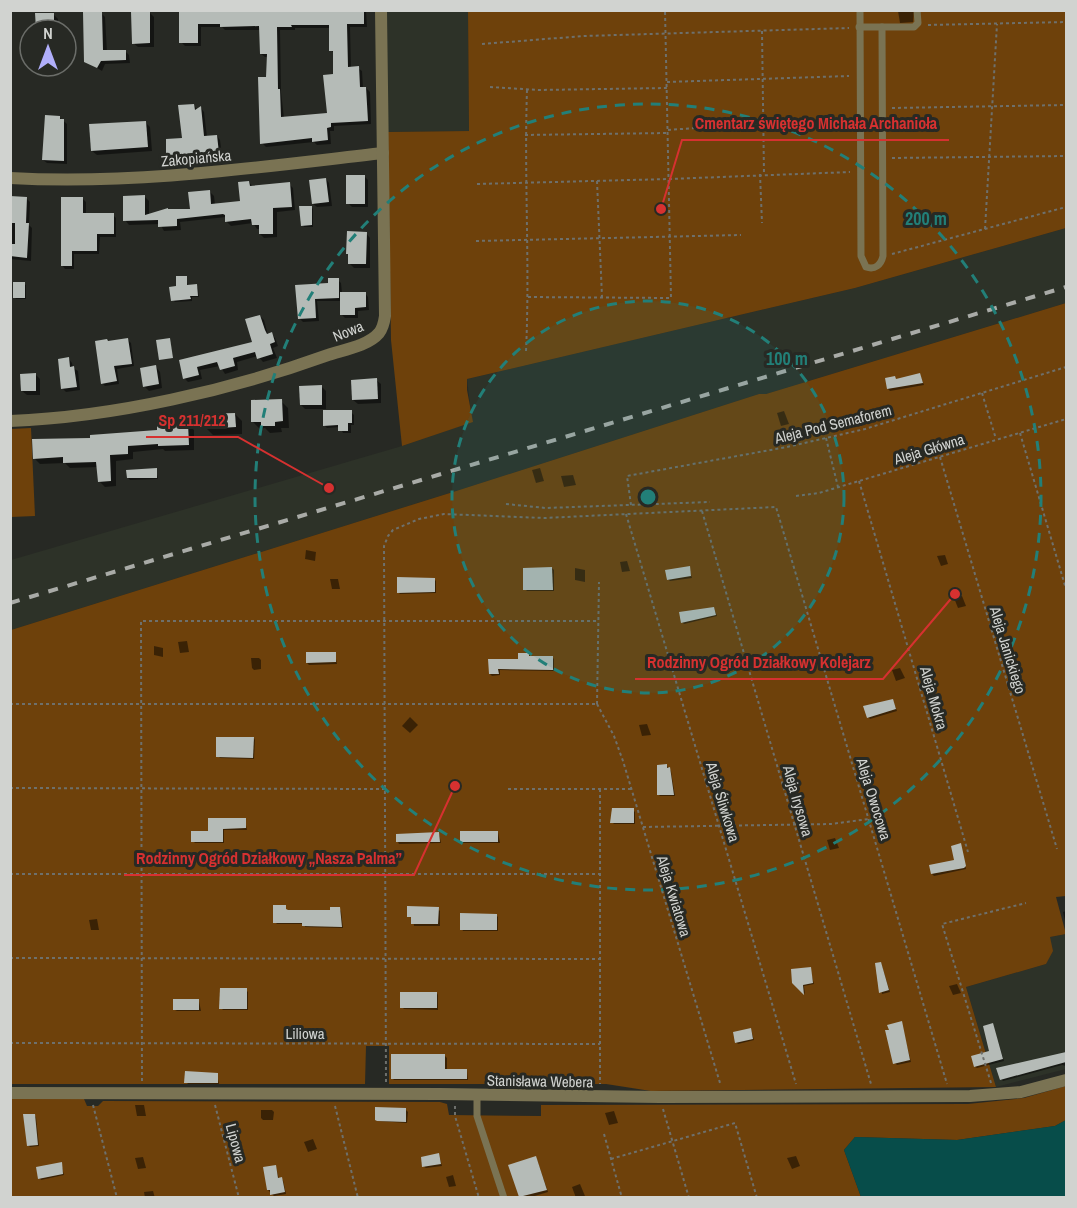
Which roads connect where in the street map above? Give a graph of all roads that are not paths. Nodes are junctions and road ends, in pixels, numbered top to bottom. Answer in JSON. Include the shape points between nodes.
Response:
{"nodes":[{"id":1,"x":381,"y":10,"type":"edge"},
{"id":2,"x":860,"y":10,"type":"edge"},
{"id":3,"x":917,"y":10,"type":"edge"},
{"id":4,"x":860,"y":27,"type":"junction"},
{"id":5,"x":882,"y":27,"type":"junction"},
{"id":6,"x":383,"y":153,"type":"junction"},
{"id":7,"x":10,"y":178,"type":"edge"},
{"id":8,"x":10,"y":421,"type":"edge"},
{"id":9,"x":1066,"y":1080,"type":"edge"},
{"id":10,"x":10,"y":1093,"type":"edge"},
{"id":11,"x":477,"y":1094,"type":"junction"},
{"id":12,"x":504,"y":1197,"type":"edge"}],
"edges":[{"from":1,"to":6,"type":"street","name":"Nowa"},
{"from":2,"to":4,"type":"lane"},
{"from":3,"to":5,"type":"lane","via":[[916,26]]},
{"from":4,"to":5,"type":"lane"},
{"from":4,"to":5,"type":"lane","via":[[861,256],[870,268],[877,267],[883,256]]},
{"from":6,"to":7,"type":"street","name":"Zakopiańska","via":[[164,176]]},
{"from":6,"to":8,"type":"street","name":"Nowa","via":[[385,316],[379,333],[372,339],[237,384],[66,417]]},
{"from":9,"to":11,"type":"street","name":"Stanisława Webera","via":[[1021,1092],[951,1096],[660,1098]]},
{"from":10,"to":11,"type":"street","name":"Stanisława Webera"},
{"from":11,"to":12,"type":"lane","via":[[477,1116]]}]}
